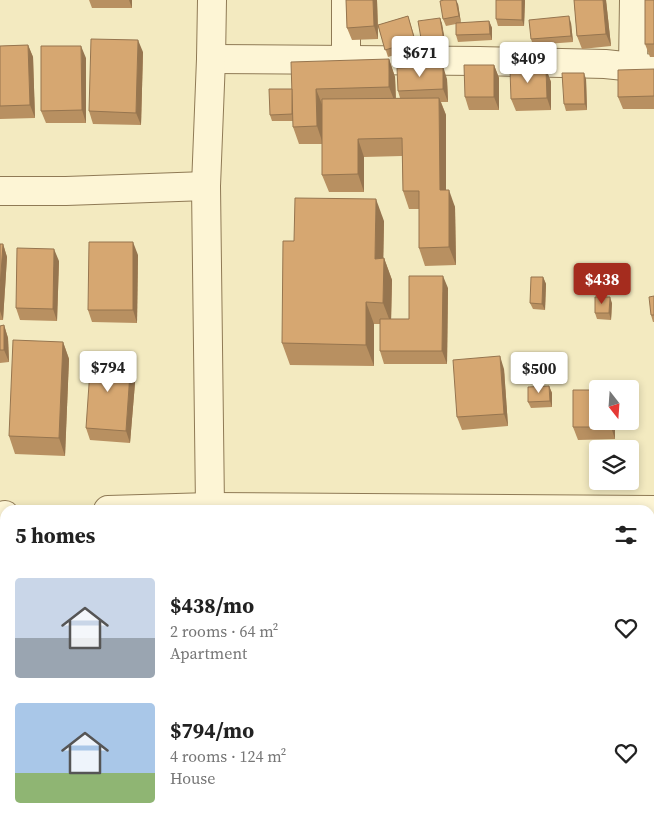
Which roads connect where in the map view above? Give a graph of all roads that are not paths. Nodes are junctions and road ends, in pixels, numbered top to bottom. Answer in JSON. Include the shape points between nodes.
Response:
{"nodes":[{"id":1,"x":212,"y":0,"type":"edge"},
{"id":2,"x":346,"y":0,"type":"edge"},
{"id":3,"x":634,"y":0,"type":"edge"},
{"id":4,"x":211,"y":59,"type":"junction"},
{"id":5,"x":346,"y":61,"type":"junction"},
{"id":6,"x":644,"y":68,"type":"edge"},
{"id":7,"x":206,"y":186,"type":"junction"},
{"id":8,"x":0,"y":191,"type":"edge"},
{"id":9,"x":210,"y":505,"type":"edge"}],
"edges":[{"from":1,"to":4,"type":"street"},
{"from":2,"to":5,"type":"street"},
{"from":3,"to":6,"type":"street"},
{"from":4,"to":5,"type":"street"},
{"from":4,"to":7,"type":"street"},
{"from":5,"to":6,"type":"street","via":[[479,61]]},
{"from":7,"to":8,"type":"street"},
{"from":7,"to":9,"type":"street"}]}
